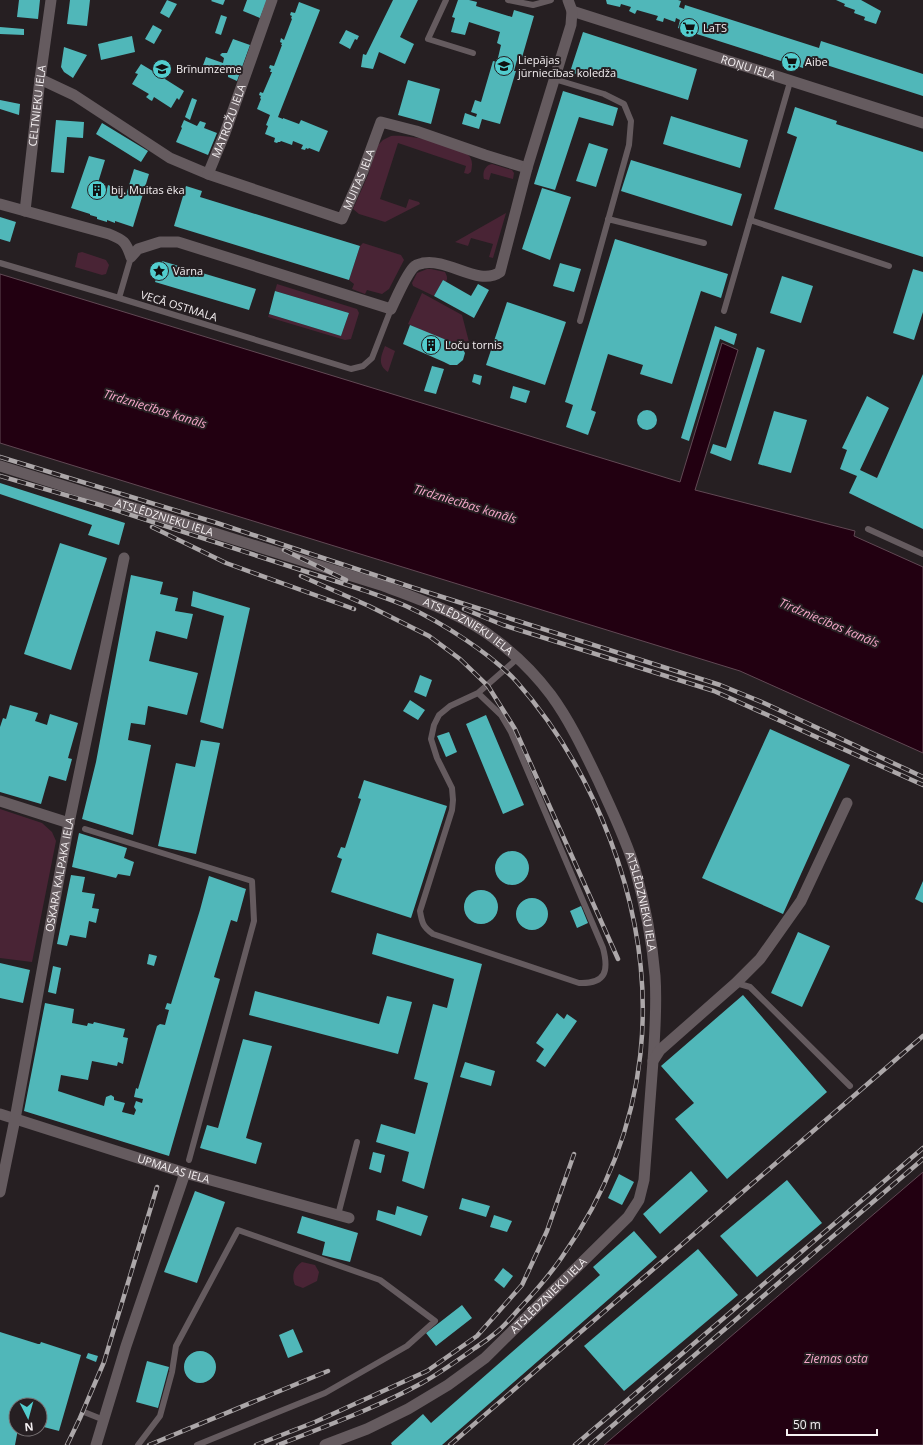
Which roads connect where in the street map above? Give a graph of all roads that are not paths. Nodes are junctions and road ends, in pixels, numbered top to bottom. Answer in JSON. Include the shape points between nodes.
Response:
{"nodes":[{"id":1,"x":50,"y":0,"type":"edge"},
{"id":2,"x":272,"y":0,"type":"edge"},
{"id":3,"x":446,"y":0,"type":"edge"},
{"id":4,"x":508,"y":0,"type":"edge"},
{"id":5,"x":551,"y":0,"type":"edge"},
{"id":6,"x":568,"y":0,"type":"edge"},
{"id":7,"x":572,"y":11,"type":"junction"},
{"id":8,"x":473,"y":54,"type":"dead end"},
{"id":9,"x":40,"y":79,"type":"junction"},
{"id":10,"x":554,"y":79,"type":"junction"},
{"id":11,"x":790,"y":82,"type":"junction"},
{"id":12,"x":923,"y":123,"type":"edge"},
{"id":13,"x":527,"y":168,"type":"junction"},
{"id":14,"x":208,"y":174,"type":"junction"},
{"id":15,"x":0,"y":204,"type":"edge"},
{"id":16,"x":25,"y":211,"type":"junction"},
{"id":17,"x":608,"y":219,"type":"junction"},
{"id":18,"x":750,"y":220,"type":"junction"},
{"id":19,"x":704,"y":243,"type":"dead end"},
{"id":20,"x":131,"y":257,"type":"junction"},
{"id":21,"x":0,"y":263,"type":"edge"},
{"id":22,"x":889,"y":266,"type":"dead end"},
{"id":23,"x":119,"y":298,"type":"junction"},
{"id":24,"x":391,"y":309,"type":"junction"},
{"id":25,"x":724,"y":311,"type":"dead end"},
{"id":26,"x":580,"y":321,"type":"dead end"},
{"id":27,"x":0,"y":466,"type":"edge"},
{"id":28,"x":868,"y":529,"type":"dead end"},
{"id":29,"x":923,"y":554,"type":"edge"},
{"id":30,"x":124,"y":558,"type":"dead end"},
{"id":31,"x":518,"y":658,"type":"junction"},
{"id":32,"x":478,"y":693,"type":"junction"},
{"id":33,"x":0,"y":801,"type":"edge"},
{"id":34,"x":847,"y":803,"type":"dead end"},
{"id":35,"x":69,"y":823,"type":"junction"},
{"id":36,"x":86,"y":829,"type":"dead end"},
{"id":37,"x":736,"y":983,"type":"junction"},
{"id":38,"x":653,"y":1061,"type":"junction"},
{"id":39,"x":850,"y":1086,"type":"dead end"},
{"id":40,"x":0,"y":1114,"type":"edge"},
{"id":41,"x":15,"y":1119,"type":"junction"},
{"id":42,"x":357,"y":1142,"type":"dead end"},
{"id":43,"x":189,"y":1160,"type":"dead end"},
{"id":44,"x":185,"y":1173,"type":"junction"},
{"id":45,"x":0,"y":1192,"type":"edge"},
{"id":46,"x":338,"y":1215,"type":"junction"},
{"id":47,"x":349,"y":1218,"type":"dead end"},
{"id":48,"x":84,"y":1412,"type":"dead end"},
{"id":49,"x":104,"y":1420,"type":"junction"},
{"id":50,"x":96,"y":1445,"type":"edge"},
{"id":51,"x":138,"y":1445,"type":"edge"},
{"id":52,"x":197,"y":1445,"type":"edge"},
{"id":53,"x":325,"y":1445,"type":"edge"}],
"edges":[{"from":1,"to":9,"type":"street","name":"CELTNIEKU IELA"},
{"from":2,"to":14,"type":"street","name":"MATROŽU IELA"},
{"from":3,"to":8,"type":"lane","via":[[428,39]]},
{"from":4,"to":5,"type":"lane","via":[[533,5]]},
{"from":6,"to":7,"type":"street"},
{"from":7,"to":10,"type":"street"},
{"from":7,"to":11,"type":"street","name":"ROŅU IELA"},
{"from":9,"to":14,"type":"street","name":"MUITAS IELA","via":[[74,95],[170,158]]},
{"from":9,"to":16,"type":"street","name":"CELTNIEKU IELA"},
{"from":10,"to":13,"type":"street"},
{"from":10,"to":17,"type":"lane","via":[[604,94],[624,104],[631,121],[629,145]]},
{"from":11,"to":12,"type":"street","name":"ROŅU IELA"},
{"from":11,"to":18,"type":"lane"},
{"from":13,"to":14,"type":"street","name":"MUITAS IELA","via":[[381,122],[342,219]]},
{"from":13,"to":24,"type":"street","via":[[500,272],[494,277],[482,277],[432,262],[415,265]]},
{"from":15,"to":16,"type":"street"},
{"from":16,"to":20,"type":"street","via":[[121,239],[127,245]]},
{"from":17,"to":19,"type":"lane"},
{"from":17,"to":26,"type":"lane"},
{"from":18,"to":22,"type":"lane"},
{"from":18,"to":25,"type":"lane"},
{"from":20,"to":23,"type":"lane"},
{"from":20,"to":24,"type":"street","via":[[138,249],[160,242],[178,242]]},
{"from":21,"to":23,"type":"lane","name":"VECĀ OSTMALA"},
{"from":23,"to":24,"type":"lane","name":"VECĀ OSTMALA","via":[[351,369],[363,366],[372,358]]},
{"from":27,"to":31,"type":"street","name":"ATSLĒDZNIEKU IELA","via":[[384,586],[469,622]]},
{"from":28,"to":29,"type":"lane"},
{"from":30,"to":35,"type":"street","name":"OSKARA KALPAKA IELA"},
{"from":31,"to":32,"type":"lane"},
{"from":31,"to":38,"type":"street","name":"ATSLĒDZNIEKU IELA","via":[[551,695],[578,739],[635,868],[648,926],[655,977]]},
{"from":32,"to":32,"type":"lane","via":[[450,706],[439,715],[434,725],[431,739],[452,788],[453,800],[420,911],[422,921],[425,928],[433,934],[580,983],[591,984],[601,979],[605,971],[606,957],[603,948],[511,732],[501,715]]},
{"from":33,"to":35,"type":"street"},
{"from":34,"to":37,"type":"street","via":[[801,901],[760,959]]},
{"from":35,"to":41,"type":"street","name":"OSKARA KALPAKA IELA"},
{"from":36,"to":43,"type":"lane","via":[[252,880],[254,920]]},
{"from":37,"to":38,"type":"street","via":[[660,1050]]},
{"from":37,"to":39,"type":"lane","via":[[750,987]]},
{"from":38,"to":53,"type":"street","name":"ATSLĒDZNIEKU IELA","via":[[644,1180],[639,1200],[628,1217],[485,1358],[448,1385],[408,1409],[367,1429]]},
{"from":40,"to":41,"type":"street","name":"UPMALAS IELA"},
{"from":41,"to":44,"type":"street","name":"UPMALAS IELA"},
{"from":41,"to":45,"type":"street","name":"OSKARA KALPAKA IELA"},
{"from":42,"to":46,"type":"lane"},
{"from":44,"to":46,"type":"street","name":"UPMALAS IELA"},
{"from":44,"to":49,"type":"street","via":[[126,1346]]},
{"from":46,"to":47,"type":"street","name":"UPMALAS IELA"},
{"from":48,"to":49,"type":"lane"},
{"from":49,"to":50,"type":"street"},
{"from":51,"to":52,"type":"lane","via":[[160,1416],[176,1346],[238,1230],[380,1280],[435,1321],[407,1346],[325,1393]]}]}
